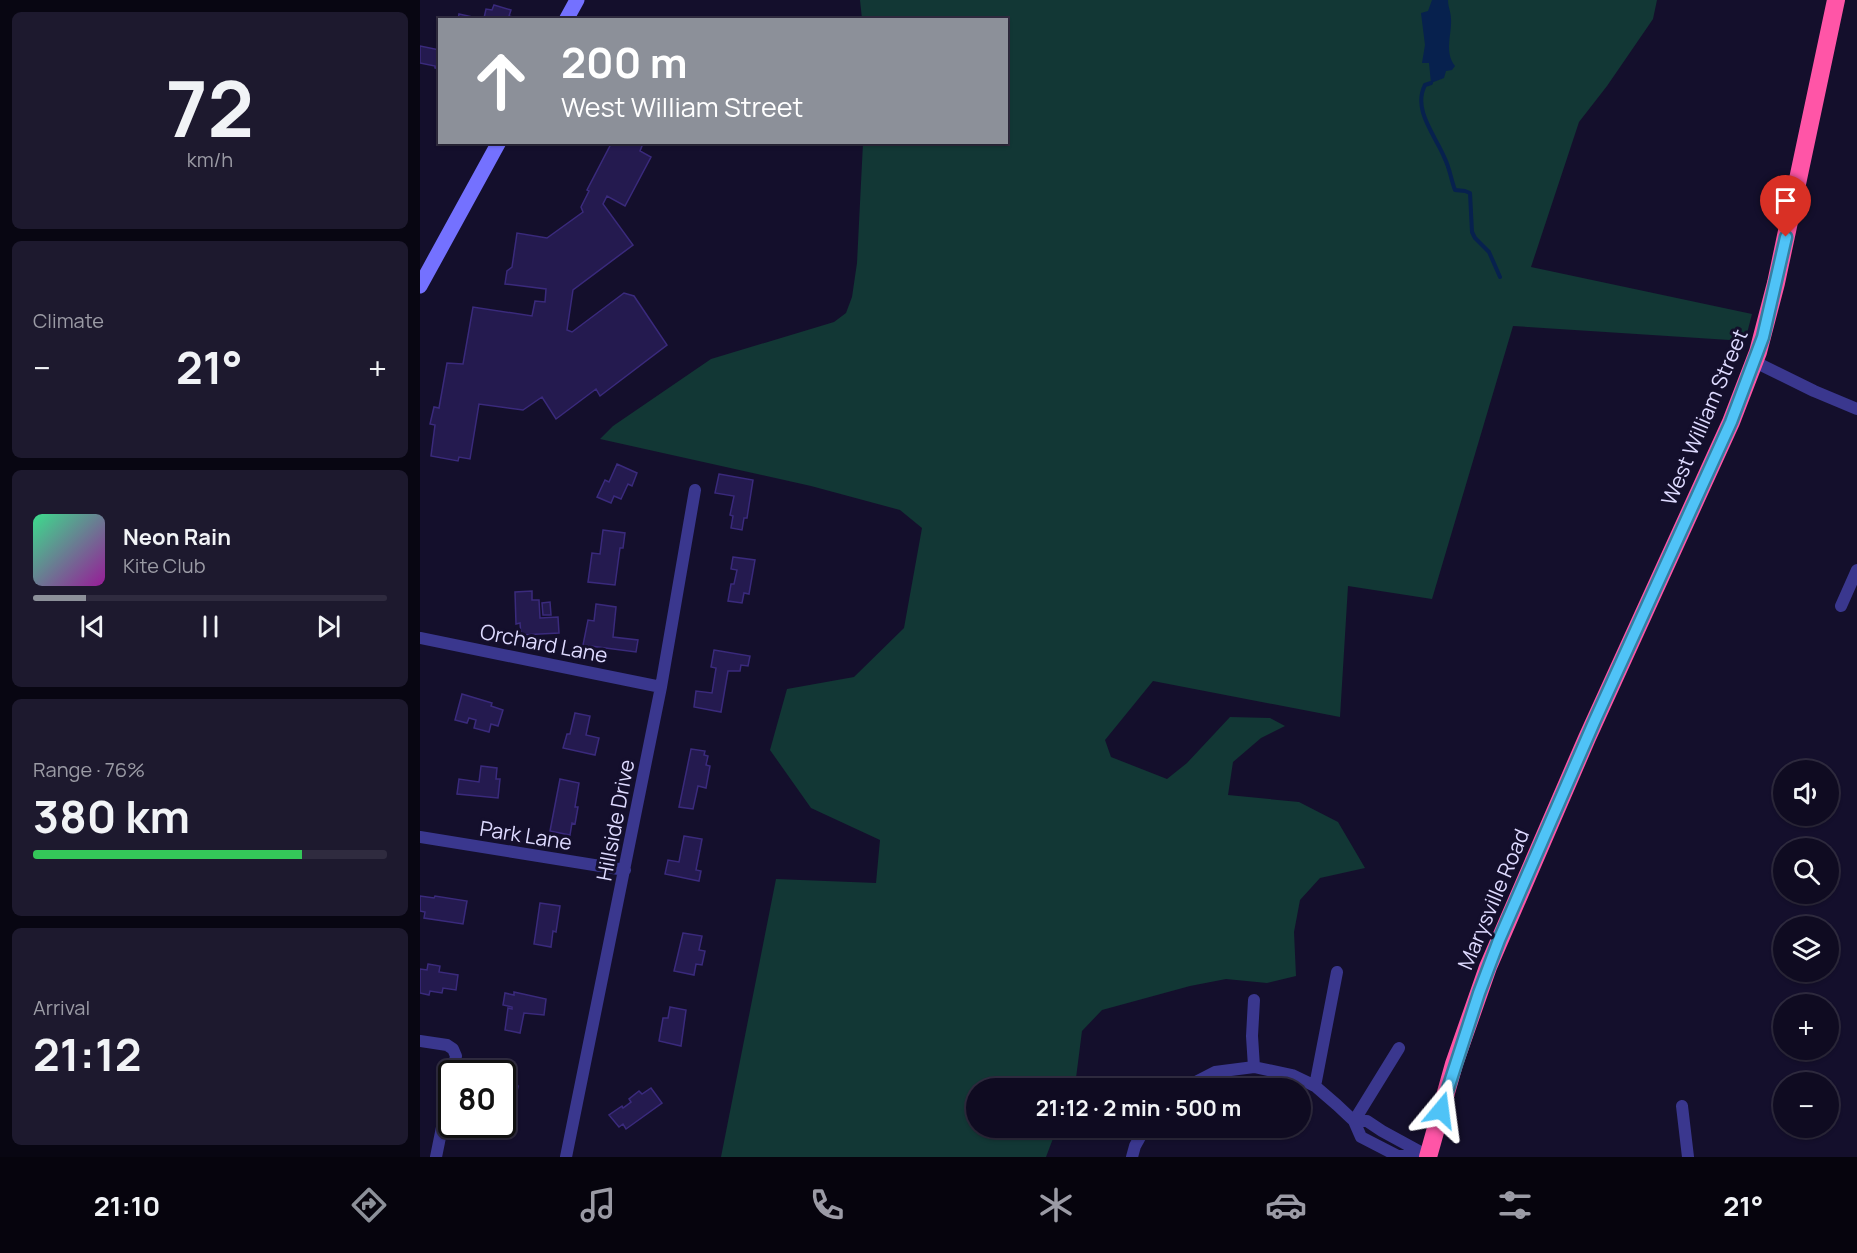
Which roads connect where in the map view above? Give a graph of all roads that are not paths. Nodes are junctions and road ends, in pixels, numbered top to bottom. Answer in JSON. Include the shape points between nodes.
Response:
{"nodes":[{"id":1,"x":577,"y":0,"type":"edge"},
{"id":2,"x":1836,"y":0,"type":"edge"},
{"id":3,"x":567,"y":18,"type":"edge"},
{"id":4,"x":498,"y":144,"type":"edge"},
{"id":5,"x":420,"y":286,"type":"edge"},
{"id":6,"x":1753,"y":362,"type":"junction"},
{"id":7,"x":1857,"y":409,"type":"edge"},
{"id":8,"x":695,"y":490,"type":"dead end"},
{"id":9,"x":1857,"y":570,"type":"edge"},
{"id":10,"x":1841,"y":606,"type":"dead end"},
{"id":11,"x":420,"y":638,"type":"edge"},
{"id":12,"x":661,"y":687,"type":"junction"},
{"id":13,"x":1575,"y":764,"type":"joint"},
{"id":14,"x":420,"y":837,"type":"edge"},
{"id":15,"x":625,"y":870,"type":"junction"},
{"id":16,"x":1337,"y":972,"type":"dead end"},
{"id":17,"x":1254,"y":1000,"type":"dead end"},
{"id":18,"x":420,"y":1041,"type":"edge"},
{"id":19,"x":1399,"y":1048,"type":"dead end"},
{"id":20,"x":455,"y":1060,"type":"edge"},
{"id":21,"x":1254,"y":1066,"type":"junction"},
{"id":22,"x":1202,"y":1078,"type":"edge"},
{"id":23,"x":1315,"y":1086,"type":"junction"},
{"id":24,"x":1682,"y":1106,"type":"dead end"},
{"id":25,"x":1354,"y":1121,"type":"junction"},
{"id":26,"x":440,"y":1138,"type":"edge"},
{"id":27,"x":1139,"y":1138,"type":"edge"},
{"id":28,"x":436,"y":1157,"type":"edge"},
{"id":29,"x":566,"y":1157,"type":"edge"},
{"id":30,"x":1132,"y":1157,"type":"edge"},
{"id":31,"x":1430,"y":1157,"type":"edge"},
{"id":32,"x":1689,"y":1157,"type":"edge"}],
"edges":[{"from":1,"to":3,"type":"main road"},
{"from":2,"to":6,"type":"highway","name":"West William Street","via":[[1767,321]]},
{"from":4,"to":5,"type":"main road"},
{"from":6,"to":7,"type":"street"},
{"from":6,"to":13,"type":"highway","name":"West William Street","via":[[1726,432]]},
{"from":8,"to":12,"type":"street","name":"Hillside Drive"},
{"from":9,"to":10,"type":"street"},
{"from":11,"to":12,"type":"street","name":"Orchard Lane"},
{"from":12,"to":15,"type":"street","name":"Hillside Drive"},
{"from":13,"to":31,"type":"highway","name":"Marysville Road","via":[[1488,966],[1454,1064]]},
{"from":14,"to":15,"type":"street","name":"Park Lane"},
{"from":15,"to":29,"type":"street","name":"Hillside Drive"},
{"from":16,"to":23,"type":"street"},
{"from":17,"to":21,"type":"street"},
{"from":18,"to":20,"type":"street","via":[[453,1048]]},
{"from":19,"to":25,"type":"street"},
{"from":21,"to":22,"type":"street","via":[[1215,1071]]},
{"from":21,"to":23,"type":"street","via":[[1292,1075]]},
{"from":23,"to":25,"type":"street"},
{"from":24,"to":32,"type":"street"},
{"from":25,"to":31,"type":"street","via":[[1361,1137],[1398,1156]]},
{"from":26,"to":28,"type":"street"},
{"from":27,"to":30,"type":"street"}]}
